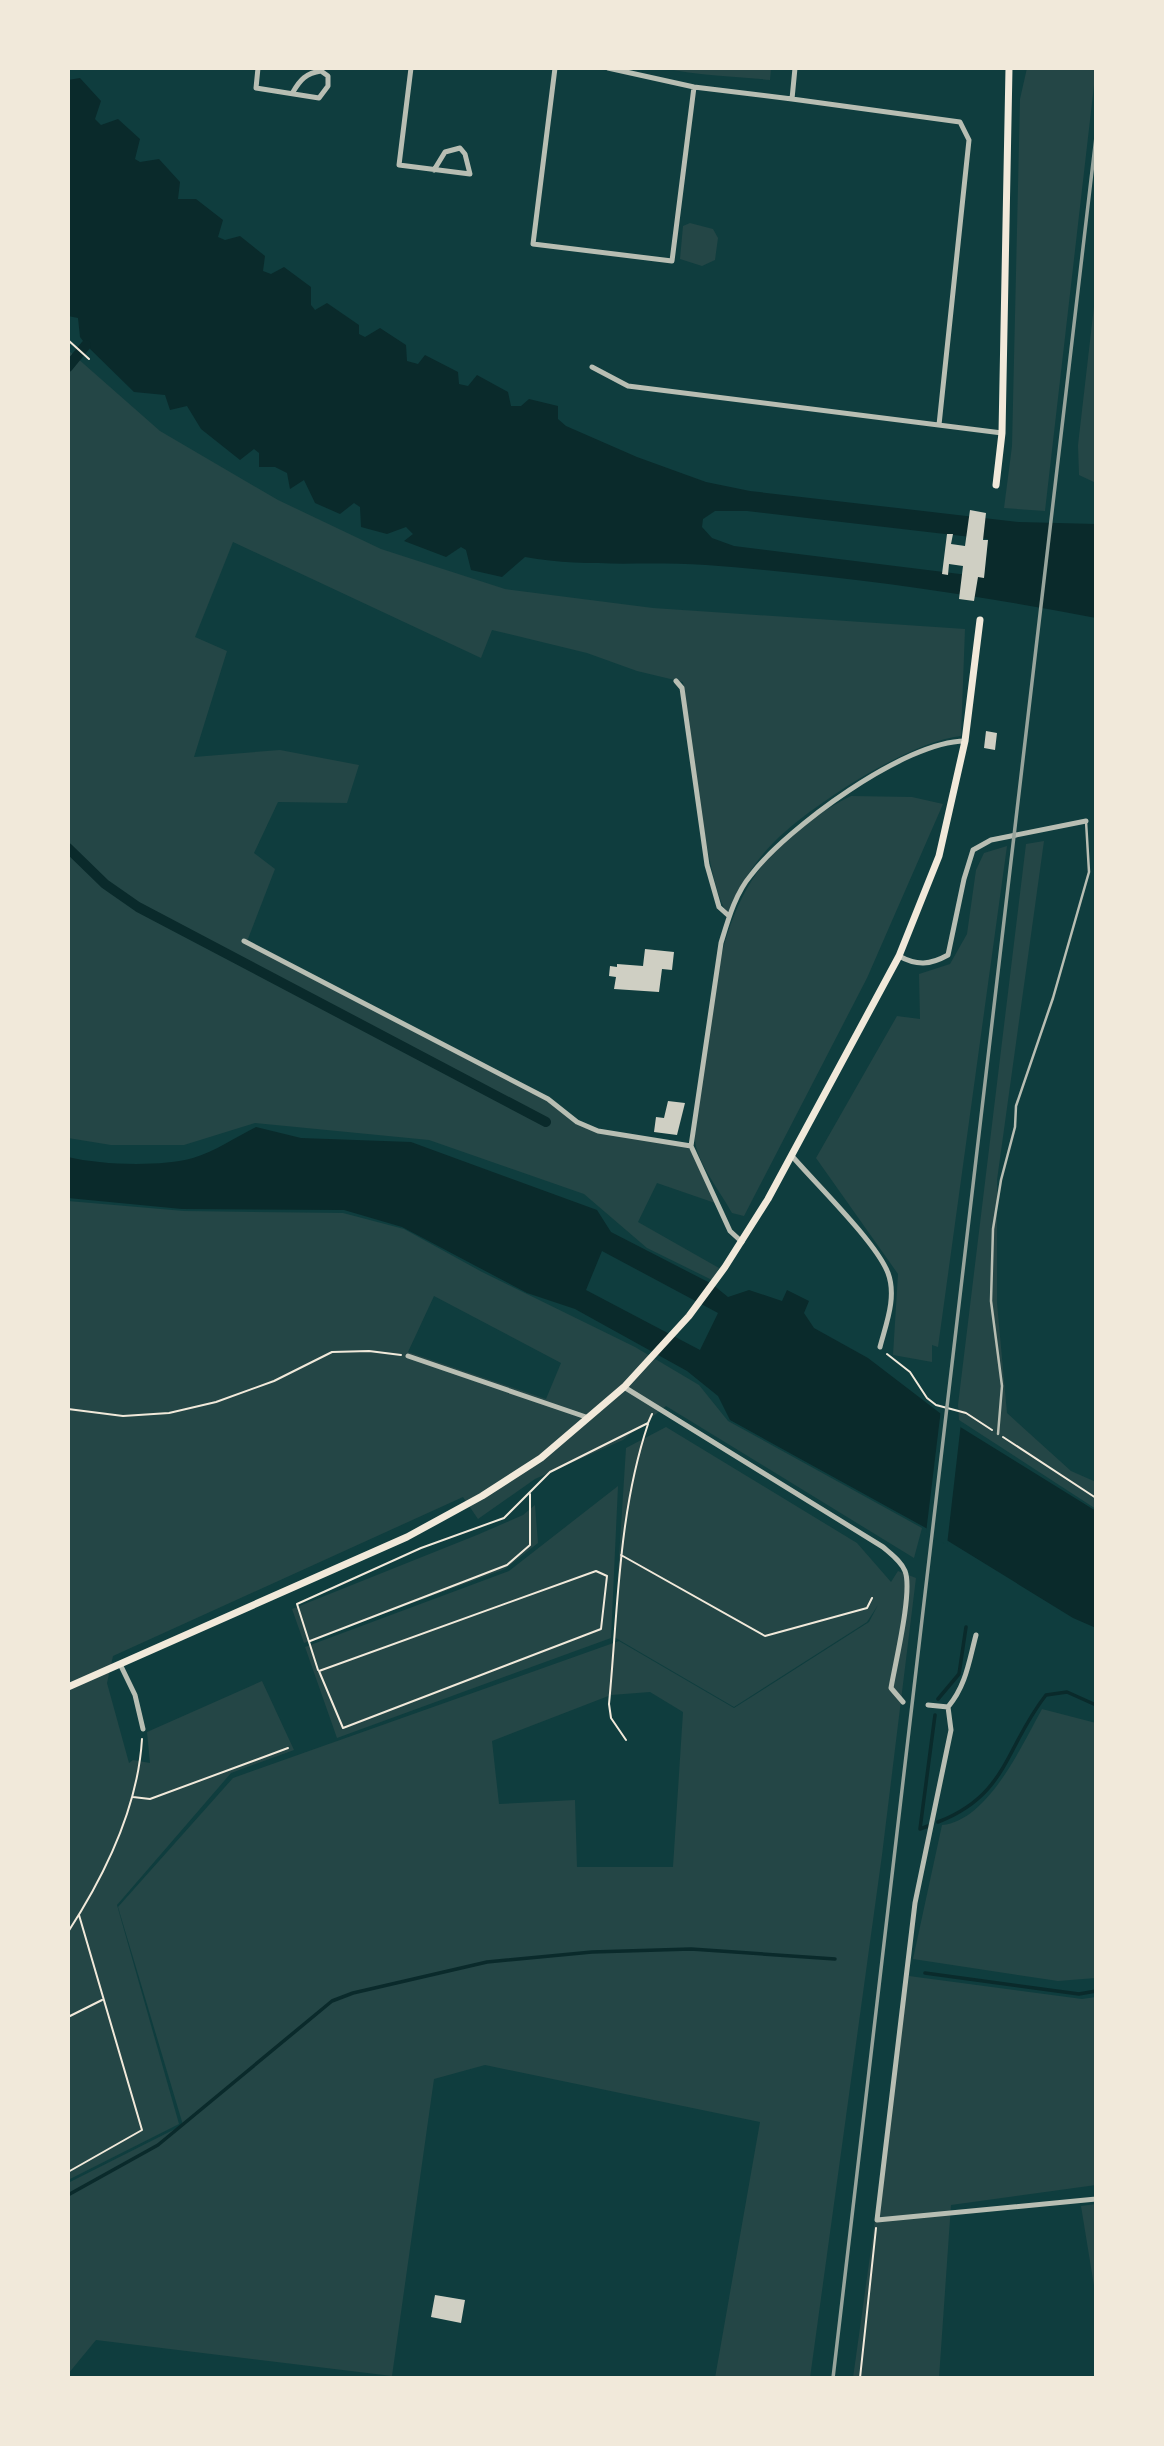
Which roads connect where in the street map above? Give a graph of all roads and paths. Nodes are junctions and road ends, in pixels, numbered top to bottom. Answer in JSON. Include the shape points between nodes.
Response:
{"nodes":[{"id":1,"x":258,"y":68,"type":"edge"},
{"id":2,"x":411,"y":68,"type":"edge"},
{"id":3,"x":555,"y":68,"type":"edge"},
{"id":4,"x":608,"y":68,"type":"edge"},
{"id":5,"x":795,"y":68,"type":"edge"},
{"id":6,"x":1009,"y":68,"type":"edge"},
{"id":7,"x":694,"y":87,"type":"junction"},
{"id":8,"x":292,"y":92,"type":"junction"},
{"id":9,"x":792,"y":99,"type":"junction"},
{"id":10,"x":434,"y":170,"type":"junction"},
{"id":11,"x":68,"y":340,"type":"edge"},
{"id":12,"x":89,"y":359,"type":"dead end"},
{"id":13,"x":592,"y":367,"type":"dead end"},
{"id":14,"x":939,"y":425,"type":"junction"},
{"id":15,"x":1002,"y":433,"type":"junction"},
{"id":16,"x":996,"y":485,"type":"dead end"},
{"id":17,"x":980,"y":620,"type":"dead end"},
{"id":18,"x":676,"y":681,"type":"dead end"},
{"id":19,"x":965,"y":741,"type":"junction"},
{"id":20,"x":1086,"y":821,"type":"joint"},
{"id":21,"x":729,"y":916,"type":"junction"},
{"id":22,"x":244,"y":942,"type":"dead end"},
{"id":23,"x":899,"y":956,"type":"junction"},
{"id":24,"x":691,"y":1146,"type":"junction"},
{"id":25,"x":792,"y":1156,"type":"junction"},
{"id":26,"x":742,"y":1242,"type":"junction"},
{"id":27,"x":880,"y":1347,"type":"joint"},
{"id":28,"x":408,"y":1356,"type":"joint"},
{"id":29,"x":624,"y":1387,"type":"junction"},
{"id":30,"x":656,"y":1407,"type":"junction"},
{"id":31,"x":68,"y":1409,"type":"edge"},
{"id":32,"x":586,"y":1417,"type":"junction"},
{"id":33,"x":648,"y":1423,"type":"junction"},
{"id":34,"x":998,"y":1434,"type":"junction"},
{"id":35,"x":530,"y":1492,"type":"junction"},
{"id":36,"x":1096,"y":1498,"type":"edge"},
{"id":37,"x":621,"y":1555,"type":"junction"},
{"id":38,"x":872,"y":1598,"type":"dead end"},
{"id":39,"x":976,"y":1635,"type":"dead end"},
{"id":40,"x":309,"y":1641,"type":"junction"},
{"id":41,"x":120,"y":1664,"type":"junction"},
{"id":42,"x":319,"y":1671,"type":"junction"},
{"id":43,"x":68,"y":1687,"type":"edge"},
{"id":44,"x":903,"y":1702,"type":"dead end"},
{"id":45,"x":928,"y":1705,"type":"dead end"},
{"id":46,"x":948,"y":1707,"type":"junction"},
{"id":47,"x":143,"y":1729,"type":"joint"},
{"id":48,"x":626,"y":1740,"type":"dead end"},
{"id":49,"x":288,"y":1748,"type":"dead end"},
{"id":50,"x":132,"y":1797,"type":"junction"},
{"id":51,"x":79,"y":1915,"type":"junction"},
{"id":52,"x":68,"y":1932,"type":"edge"},
{"id":53,"x":103,"y":1999,"type":"junction"},
{"id":54,"x":68,"y":2017,"type":"edge"},
{"id":55,"x":68,"y":2172,"type":"edge"},
{"id":56,"x":1096,"y":2199,"type":"edge"},
{"id":57,"x":877,"y":2220,"type":"junction"},
{"id":58,"x":860,"y":2378,"type":"edge"}],
"edges":[{"from":1,"to":8,"type":"street","via":[[256,88]]},
{"from":2,"to":10,"type":"street","via":[[399,165]]},
{"from":3,"to":7,"type":"street","via":[[533,244],[672,261]]},
{"from":4,"to":7,"type":"street"},
{"from":5,"to":9,"type":"street"},
{"from":6,"to":15,"type":"main road"},
{"from":7,"to":9,"type":"street"},
{"from":8,"to":8,"type":"street","via":[[319,98],[328,86],[328,76],[311,72]]},
{"from":9,"to":14,"type":"street","via":[[960,122],[969,140]]},
{"from":10,"to":10,"type":"street","via":[[446,171],[470,174],[460,148],[444,152]]},
{"from":11,"to":12,"type":"path"},
{"from":13,"to":14,"type":"street","via":[[628,386]]},
{"from":14,"to":15,"type":"street"},
{"from":15,"to":16,"type":"main road"},
{"from":17,"to":19,"type":"main road"},
{"from":18,"to":21,"type":"street","via":[[682,688],[707,865],[719,907]]},
{"from":19,"to":21,"type":"street","via":[[947,741],[925,749],[826,807],[778,844],[750,876]]},
{"from":19,"to":23,"type":"main road","via":[[939,856]]},
{"from":20,"to":23,"type":"street","via":[[991,840],[973,850],[948,955],[933,963],[913,964]]},
{"from":20,"to":34,"type":"lane","via":[[1089,872],[1016,1106],[993,1228],[991,1301],[1002,1386]]},
{"from":21,"to":24,"type":"street"},
{"from":22,"to":24,"type":"street","via":[[548,1099],[577,1122],[598,1131]]},
{"from":23,"to":25,"type":"main road"},
{"from":24,"to":26,"type":"street","via":[[730,1231]]},
{"from":25,"to":26,"type":"main road"},
{"from":25,"to":27,"type":"street","via":[[865,1239],[888,1274],[891,1305]]},
{"from":26,"to":29,"type":"main road"},
{"from":27,"to":34,"type":"path","via":[[910,1372],[936,1405],[965,1413]]},
{"from":28,"to":31,"type":"path","via":[[332,1352],[274,1381],[169,1413],[123,1416]]},
{"from":28,"to":32,"type":"street"},
{"from":29,"to":30,"type":"street"},
{"from":29,"to":32,"type":"main road"},
{"from":30,"to":33,"type":"path"},
{"from":30,"to":44,"type":"street","via":[[883,1546],[897,1559],[906,1572],[908,1589],[891,1688]]},
{"from":32,"to":41,"type":"main road","via":[[541,1458],[407,1537]]},
{"from":33,"to":35,"type":"path","via":[[550,1472]]},
{"from":33,"to":37,"type":"path","via":[[635,1463]]},
{"from":34,"to":36,"type":"path"},
{"from":35,"to":40,"type":"path","via":[[530,1545],[506,1565]]},
{"from":35,"to":40,"type":"path","via":[[504,1518],[421,1548],[297,1604]]},
{"from":37,"to":38,"type":"path","via":[[765,1636],[867,1608]]},
{"from":37,"to":48,"type":"path","via":[[609,1704],[611,1718]]},
{"from":39,"to":46,"type":"street","via":[[964,1685]]},
{"from":40,"to":42,"type":"path"},
{"from":41,"to":43,"type":"main road"},
{"from":41,"to":47,"type":"street"},
{"from":42,"to":42,"type":"path","via":[[344,1728],[601,1629],[607,1576],[596,1571]]},
{"from":45,"to":46,"type":"street"},
{"from":46,"to":57,"type":"street","via":[[951,1730],[903,1981]]},
{"from":47,"to":50,"type":"path"},
{"from":49,"to":50,"type":"path","via":[[149,1799]]},
{"from":50,"to":51,"type":"path","via":[[113,1851]]},
{"from":51,"to":52,"type":"path"},
{"from":51,"to":53,"type":"path"},
{"from":53,"to":54,"type":"path"},
{"from":53,"to":55,"type":"path","via":[[142,2130]]},
{"from":56,"to":57,"type":"street"},
{"from":57,"to":58,"type":"path"}]}
